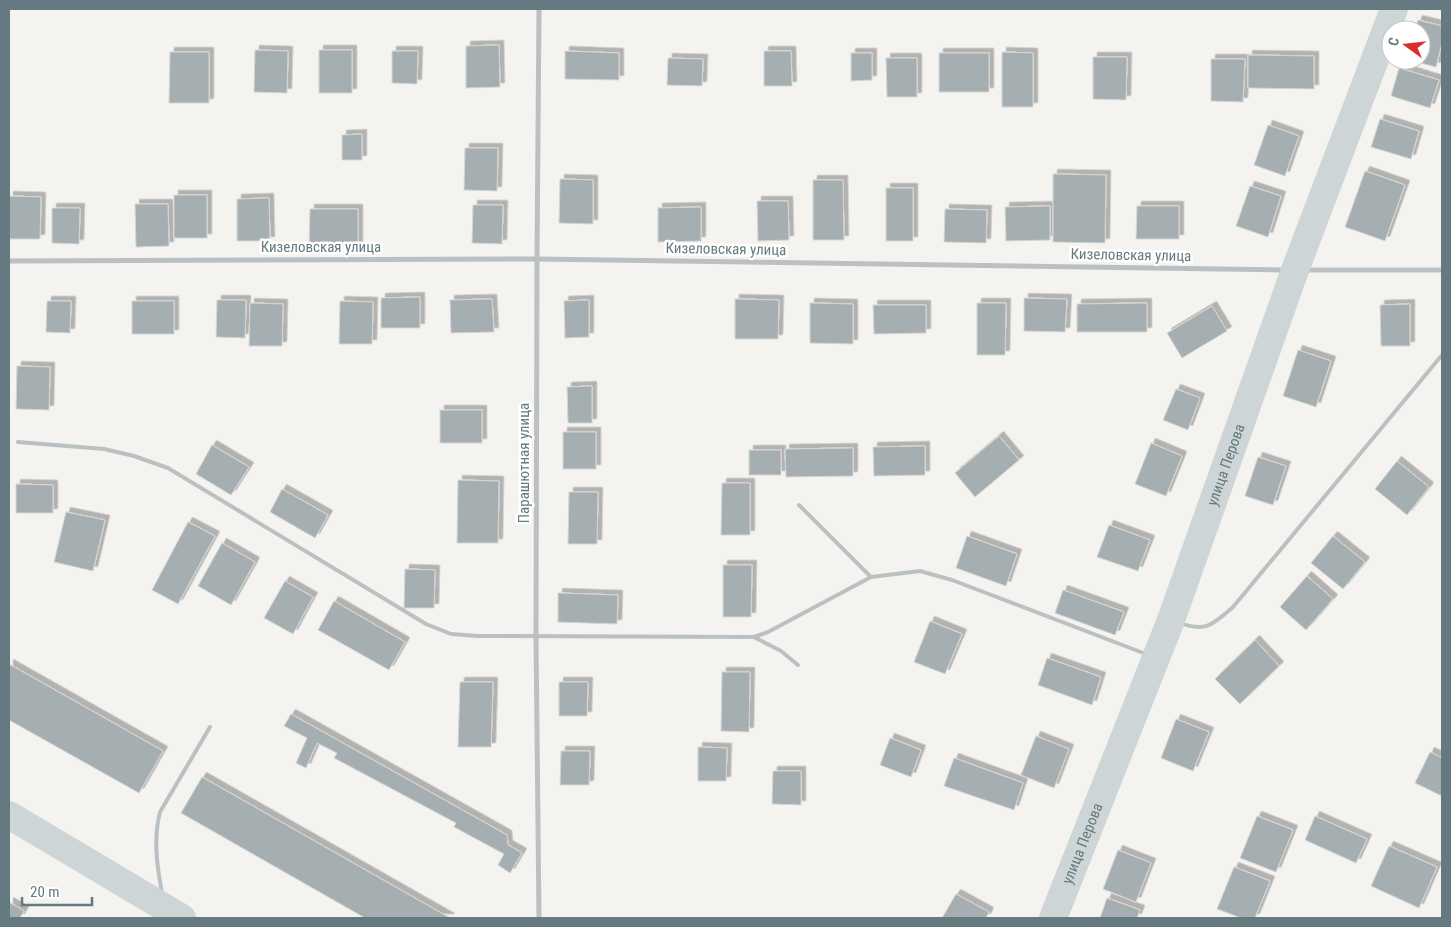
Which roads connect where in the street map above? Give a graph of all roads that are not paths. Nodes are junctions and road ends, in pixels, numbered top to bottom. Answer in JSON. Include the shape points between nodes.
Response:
{"nodes":[{"id":1,"x":539,"y":9,"type":"edge"},
{"id":2,"x":1394,"y":9,"type":"edge"},
{"id":3,"x":537,"y":259,"type":"junction"},
{"id":4,"x":9,"y":260,"type":"edge"},
{"id":5,"x":1295,"y":270,"type":"junction"},
{"id":6,"x":1442,"y":270,"type":"edge"},
{"id":7,"x":1442,"y":355,"type":"edge"},
{"id":8,"x":18,"y":442,"type":"dead end"},
{"id":9,"x":799,"y":505,"type":"dead end"},
{"id":10,"x":870,"y":576,"type":"junction"},
{"id":11,"x":1171,"y":620,"type":"junction"},
{"id":12,"x":536,"y":636,"type":"junction"},
{"id":13,"x":754,"y":637,"type":"junction"},
{"id":14,"x":1155,"y":658,"type":"junction"},
{"id":15,"x":798,"y":665,"type":"dead end"},
{"id":16,"x":210,"y":727,"type":"dead end"},
{"id":17,"x":9,"y":815,"type":"edge"},
{"id":18,"x":173,"y":913,"type":"edge"},
{"id":19,"x":540,"y":918,"type":"edge"},
{"id":20,"x":1053,"y":918,"type":"edge"}],
"edges":[{"from":1,"to":3,"type":"street","name":"Парашютная улица"},
{"from":2,"to":5,"type":"main road","name":"улица Перова"},
{"from":3,"to":4,"type":"street","name":"Кизеловская улица"},
{"from":3,"to":5,"type":"street","name":"Кизеловская улица"},
{"from":3,"to":12,"type":"street","name":"Парашютная улица"},
{"from":5,"to":6,"type":"street","name":"Кизеловская улица"},
{"from":5,"to":11,"type":"main road","name":"улица Перова"},
{"from":7,"to":11,"type":"lane","via":[[1233,607],[1214,623],[1199,628]]},
{"from":8,"to":12,"type":"lane","via":[[104,449],[168,468],[426,624],[451,634]]},
{"from":9,"to":10,"type":"lane"},
{"from":10,"to":13,"type":"lane"},
{"from":10,"to":14,"type":"lane","via":[[920,571],[952,580]]},
{"from":11,"to":14,"type":"main road","name":"улица Перова"},
{"from":12,"to":13,"type":"lane"},
{"from":12,"to":19,"type":"street","name":"Парашютная улица"},
{"from":13,"to":15,"type":"lane","via":[[781,651]]},
{"from":14,"to":20,"type":"main road","name":"улица Перова"},
{"from":16,"to":18,"type":"lane","via":[[160,812],[157,825],[158,868]]},
{"from":17,"to":18,"type":"main road"}]}
